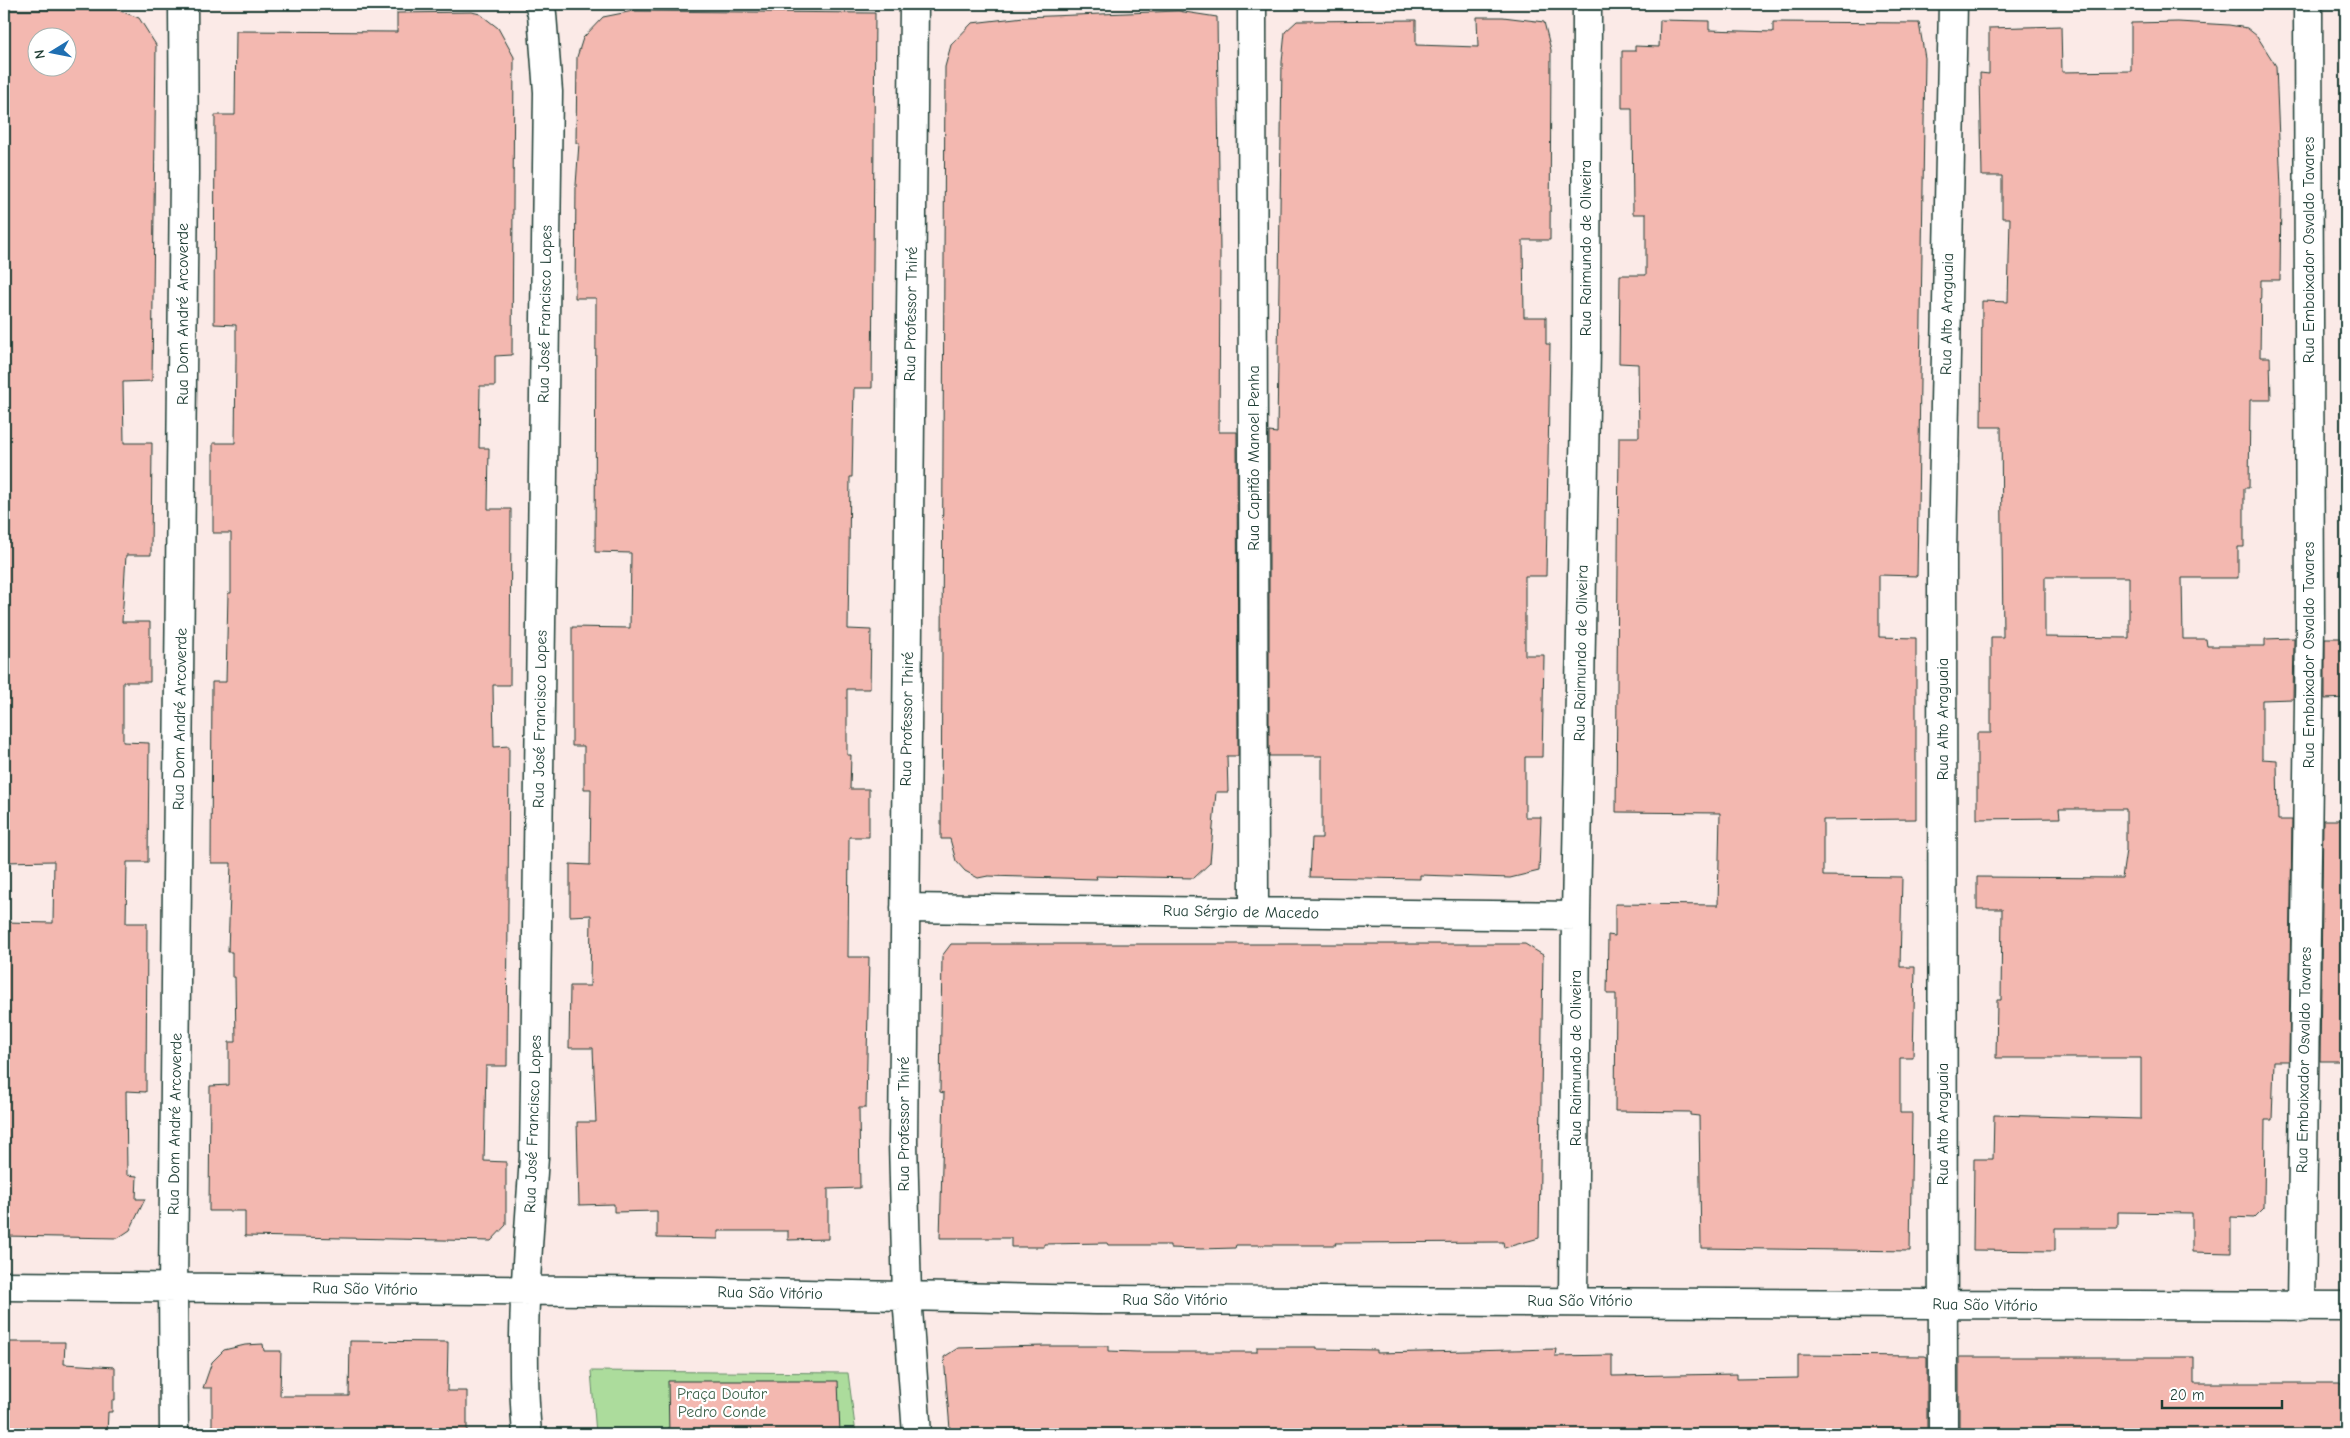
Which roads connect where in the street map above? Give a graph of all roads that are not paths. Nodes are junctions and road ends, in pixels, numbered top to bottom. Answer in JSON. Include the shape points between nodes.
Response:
{"nodes":[{"id":1,"x":183,"y":4,"type":"edge"},
{"id":2,"x":539,"y":4,"type":"edge"},
{"id":3,"x":914,"y":4,"type":"edge"},
{"id":4,"x":1252,"y":4,"type":"edge"},
{"id":5,"x":1587,"y":4,"type":"edge"},
{"id":6,"x":1953,"y":4,"type":"edge"},
{"id":7,"x":2308,"y":4,"type":"edge"},
{"id":8,"x":905,"y":908,"type":"junction"},
{"id":9,"x":1254,"y":912,"type":"junction"},
{"id":10,"x":1576,"y":916,"type":"junction"},
{"id":11,"x":4,"y":1286,"type":"edge"},
{"id":12,"x":173,"y":1287,"type":"junction"},
{"id":13,"x":525,"y":1291,"type":"junction"},
{"id":14,"x":907,"y":1296,"type":"junction"},
{"id":15,"x":1574,"y":1302,"type":"junction"},
{"id":16,"x":1943,"y":1304,"type":"junction"},
{"id":17,"x":2346,"y":1306,"type":"edge"},
{"id":18,"x":2301,"y":1307,"type":"junction"},
{"id":19,"x":174,"y":1434,"type":"edge"},
{"id":20,"x":527,"y":1434,"type":"edge"},
{"id":21,"x":917,"y":1434,"type":"edge"},
{"id":22,"x":1943,"y":1434,"type":"edge"}],
"edges":[{"from":1,"to":12,"type":"street","name":"Rua Dom André Arcoverde"},
{"from":2,"to":13,"type":"street","name":"Rua José Francisco Lopes","via":[[548,92],[534,1157]]},
{"from":3,"to":8,"type":"street","name":"Rua Professor Thiré"},
{"from":4,"to":9,"type":"street","name":"Rua Capitão Manoel Penha"},
{"from":5,"to":10,"type":"street","name":"Rua Raimundo de Oliveira","via":[[1586,348]]},
{"from":6,"to":16,"type":"street","name":"Rua Alto Araguaia","via":[[1942,552]]},
{"from":7,"to":18,"type":"street","name":"Rua Embaixador Osvaldo Tavares","via":[[2310,628]]},
{"from":8,"to":9,"type":"street","name":"Rua Sérgio de Macedo"},
{"from":8,"to":14,"type":"street","name":"Rua Professor Thiré","via":[[903,1142]]},
{"from":9,"to":10,"type":"street","name":"Rua Sérgio de Macedo"},
{"from":10,"to":15,"type":"street","name":"Rua Raimundo de Oliveira"},
{"from":11,"to":12,"type":"street","name":"Rua São Vitório"},
{"from":12,"to":13,"type":"street","name":"Rua São Vitório"},
{"from":12,"to":19,"type":"street","name":"Rua Dom André Arcoverde"},
{"from":13,"to":14,"type":"street","name":"Rua São Vitório"},
{"from":13,"to":20,"type":"street","name":"Rua José Francisco Lopes","via":[[523,1385]]},
{"from":14,"to":15,"type":"street","name":"Rua São Vitório"},
{"from":14,"to":21,"type":"street","name":"Rua Professor Thiré"},
{"from":15,"to":16,"type":"street","name":"Rua São Vitório"},
{"from":16,"to":18,"type":"street","name":"Rua São Vitório"},
{"from":16,"to":22,"type":"street","name":"Rua Alto Araguaia"},
{"from":17,"to":18,"type":"street","name":"Rua São Vitório"}]}
